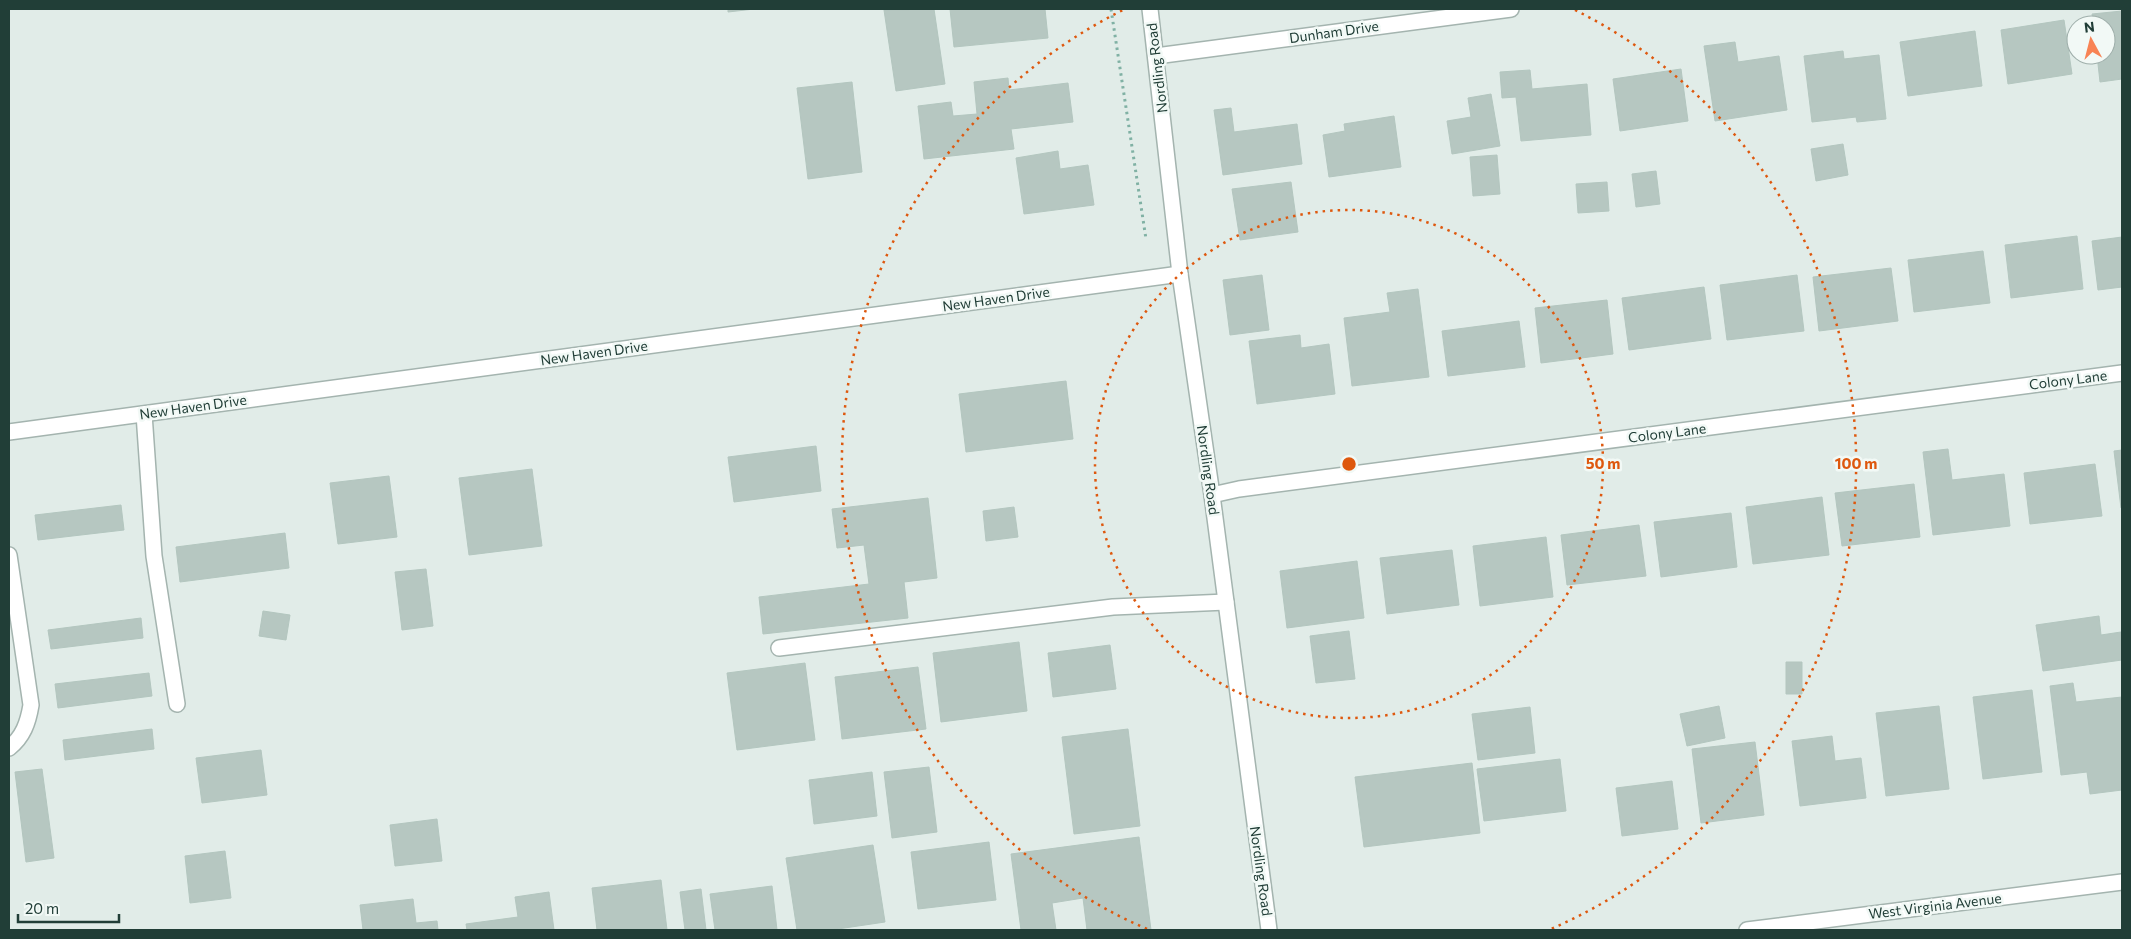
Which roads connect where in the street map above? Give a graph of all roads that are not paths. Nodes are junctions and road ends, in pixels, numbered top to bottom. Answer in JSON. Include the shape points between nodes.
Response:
{"nodes":[{"id":1,"x":1150,"y":9,"type":"edge"},
{"id":2,"x":1511,"y":9,"type":"edge"},
{"id":3,"x":1156,"y":56,"type":"junction"},
{"id":4,"x":1180,"y":274,"type":"junction"},
{"id":5,"x":2122,"y":373,"type":"edge"},
{"id":6,"x":144,"y":414,"type":"junction"},
{"id":7,"x":9,"y":432,"type":"edge"},
{"id":8,"x":1212,"y":495,"type":"junction"},
{"id":9,"x":9,"y":555,"type":"edge"},
{"id":10,"x":1226,"y":602,"type":"junction"},
{"id":11,"x":779,"y":648,"type":"dead end"},
{"id":12,"x":177,"y":704,"type":"dead end"},
{"id":13,"x":9,"y":748,"type":"edge"},
{"id":14,"x":2122,"y":882,"type":"edge"},
{"id":15,"x":1269,"y":930,"type":"edge"},
{"id":16,"x":1747,"y":930,"type":"edge"}],
"edges":[{"from":1,"to":3,"type":"street","name":"Nordling Road"},
{"from":2,"to":3,"type":"street","name":"Dunham Drive"},
{"from":3,"to":4,"type":"street","name":"Nordling Road"},
{"from":4,"to":6,"type":"street","name":"New Haven Drive"},
{"from":4,"to":8,"type":"street","name":"Nordling Road"},
{"from":5,"to":8,"type":"street","name":"Colony Lane","via":[[1259,486]]},
{"from":6,"to":7,"type":"street","name":"New Haven Drive"},
{"from":6,"to":12,"type":"street","via":[[154,556]]},
{"from":8,"to":10,"type":"street","name":"Nordling Road"},
{"from":9,"to":13,"type":"street","via":[[31,706],[22,736]]},
{"from":10,"to":11,"type":"street","via":[[1114,607]]},
{"from":10,"to":15,"type":"street","name":"Nordling Road"},
{"from":14,"to":16,"type":"street","name":"West Virginia Avenue"}]}
